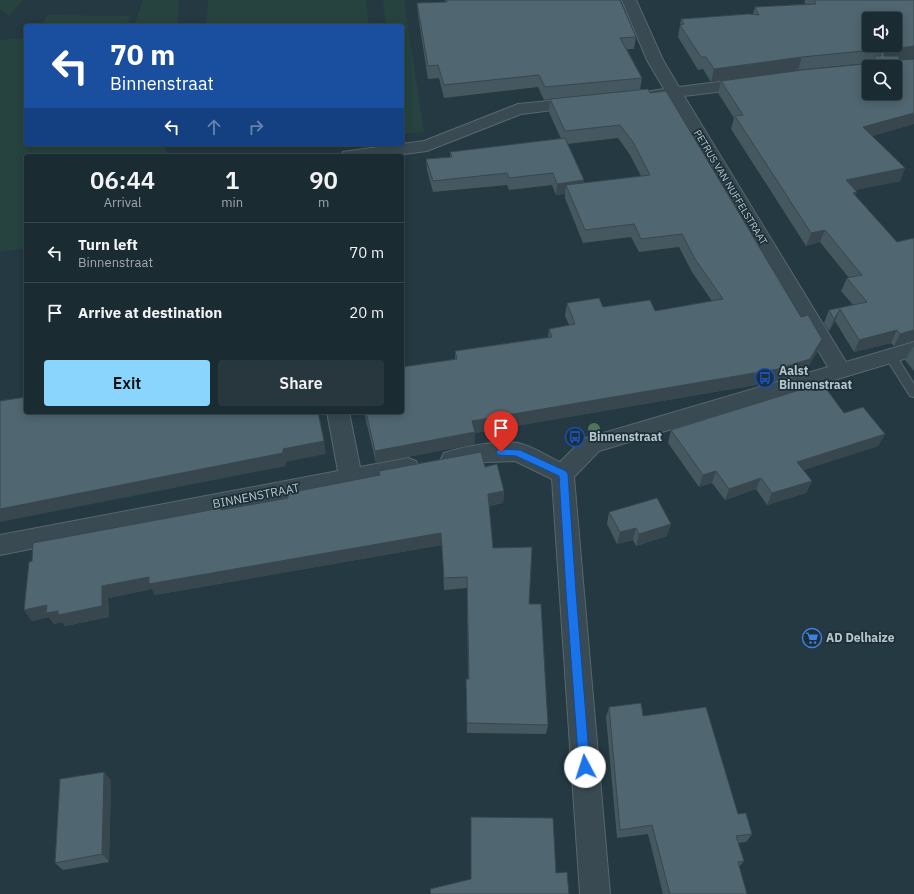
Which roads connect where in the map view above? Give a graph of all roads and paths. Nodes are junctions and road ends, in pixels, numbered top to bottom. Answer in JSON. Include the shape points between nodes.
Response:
{"nodes":[{"id":1,"x":629,"y":0,"type":"edge"},
{"id":2,"x":767,"y":80,"type":"edge"},
{"id":3,"x":675,"y":93,"type":"junction"},
{"id":4,"x":620,"y":99,"type":"edge"},
{"id":5,"x":596,"y":101,"type":"edge"},
{"id":6,"x":365,"y":154,"type":"edge"},
{"id":7,"x":914,"y":349,"type":"edge"},
{"id":8,"x":890,"y":355,"type":"junction"},
{"id":9,"x":840,"y":370,"type":"junction"},
{"id":10,"x":914,"y":393,"type":"edge"},
{"id":11,"x":338,"y":414,"type":"edge"},
{"id":12,"x":563,"y":474,"type":"junction"},
{"id":13,"x":351,"y":478,"type":"junction"},
{"id":14,"x":0,"y":544,"type":"edge"},
{"id":15,"x":595,"y":894,"type":"edge"}],
"edges":[{"from":1,"to":3,"type":"street","name":"PETRUS VAN NUFFELSTRAAT","via":[[655,60]]},
{"from":2,"to":3,"type":"street"},
{"from":3,"to":4,"type":"street"},
{"from":3,"to":9,"type":"street","name":"PETRUS VAN NUFFELSTRAAT"},
{"from":5,"to":6,"type":"street","via":[[518,109],[427,146]]},
{"from":7,"to":8,"type":"street"},
{"from":8,"to":9,"type":"street"},
{"from":8,"to":10,"type":"lane"},
{"from":9,"to":12,"type":"street","via":[[591,445]]},
{"from":11,"to":13,"type":"street"},
{"from":12,"to":13,"type":"street","name":"BINNENSTRAAT","via":[[517,452],[485,453]]},
{"from":12,"to":15,"type":"street"},
{"from":13,"to":14,"type":"street","name":"BINNENSTRAAT"}]}
